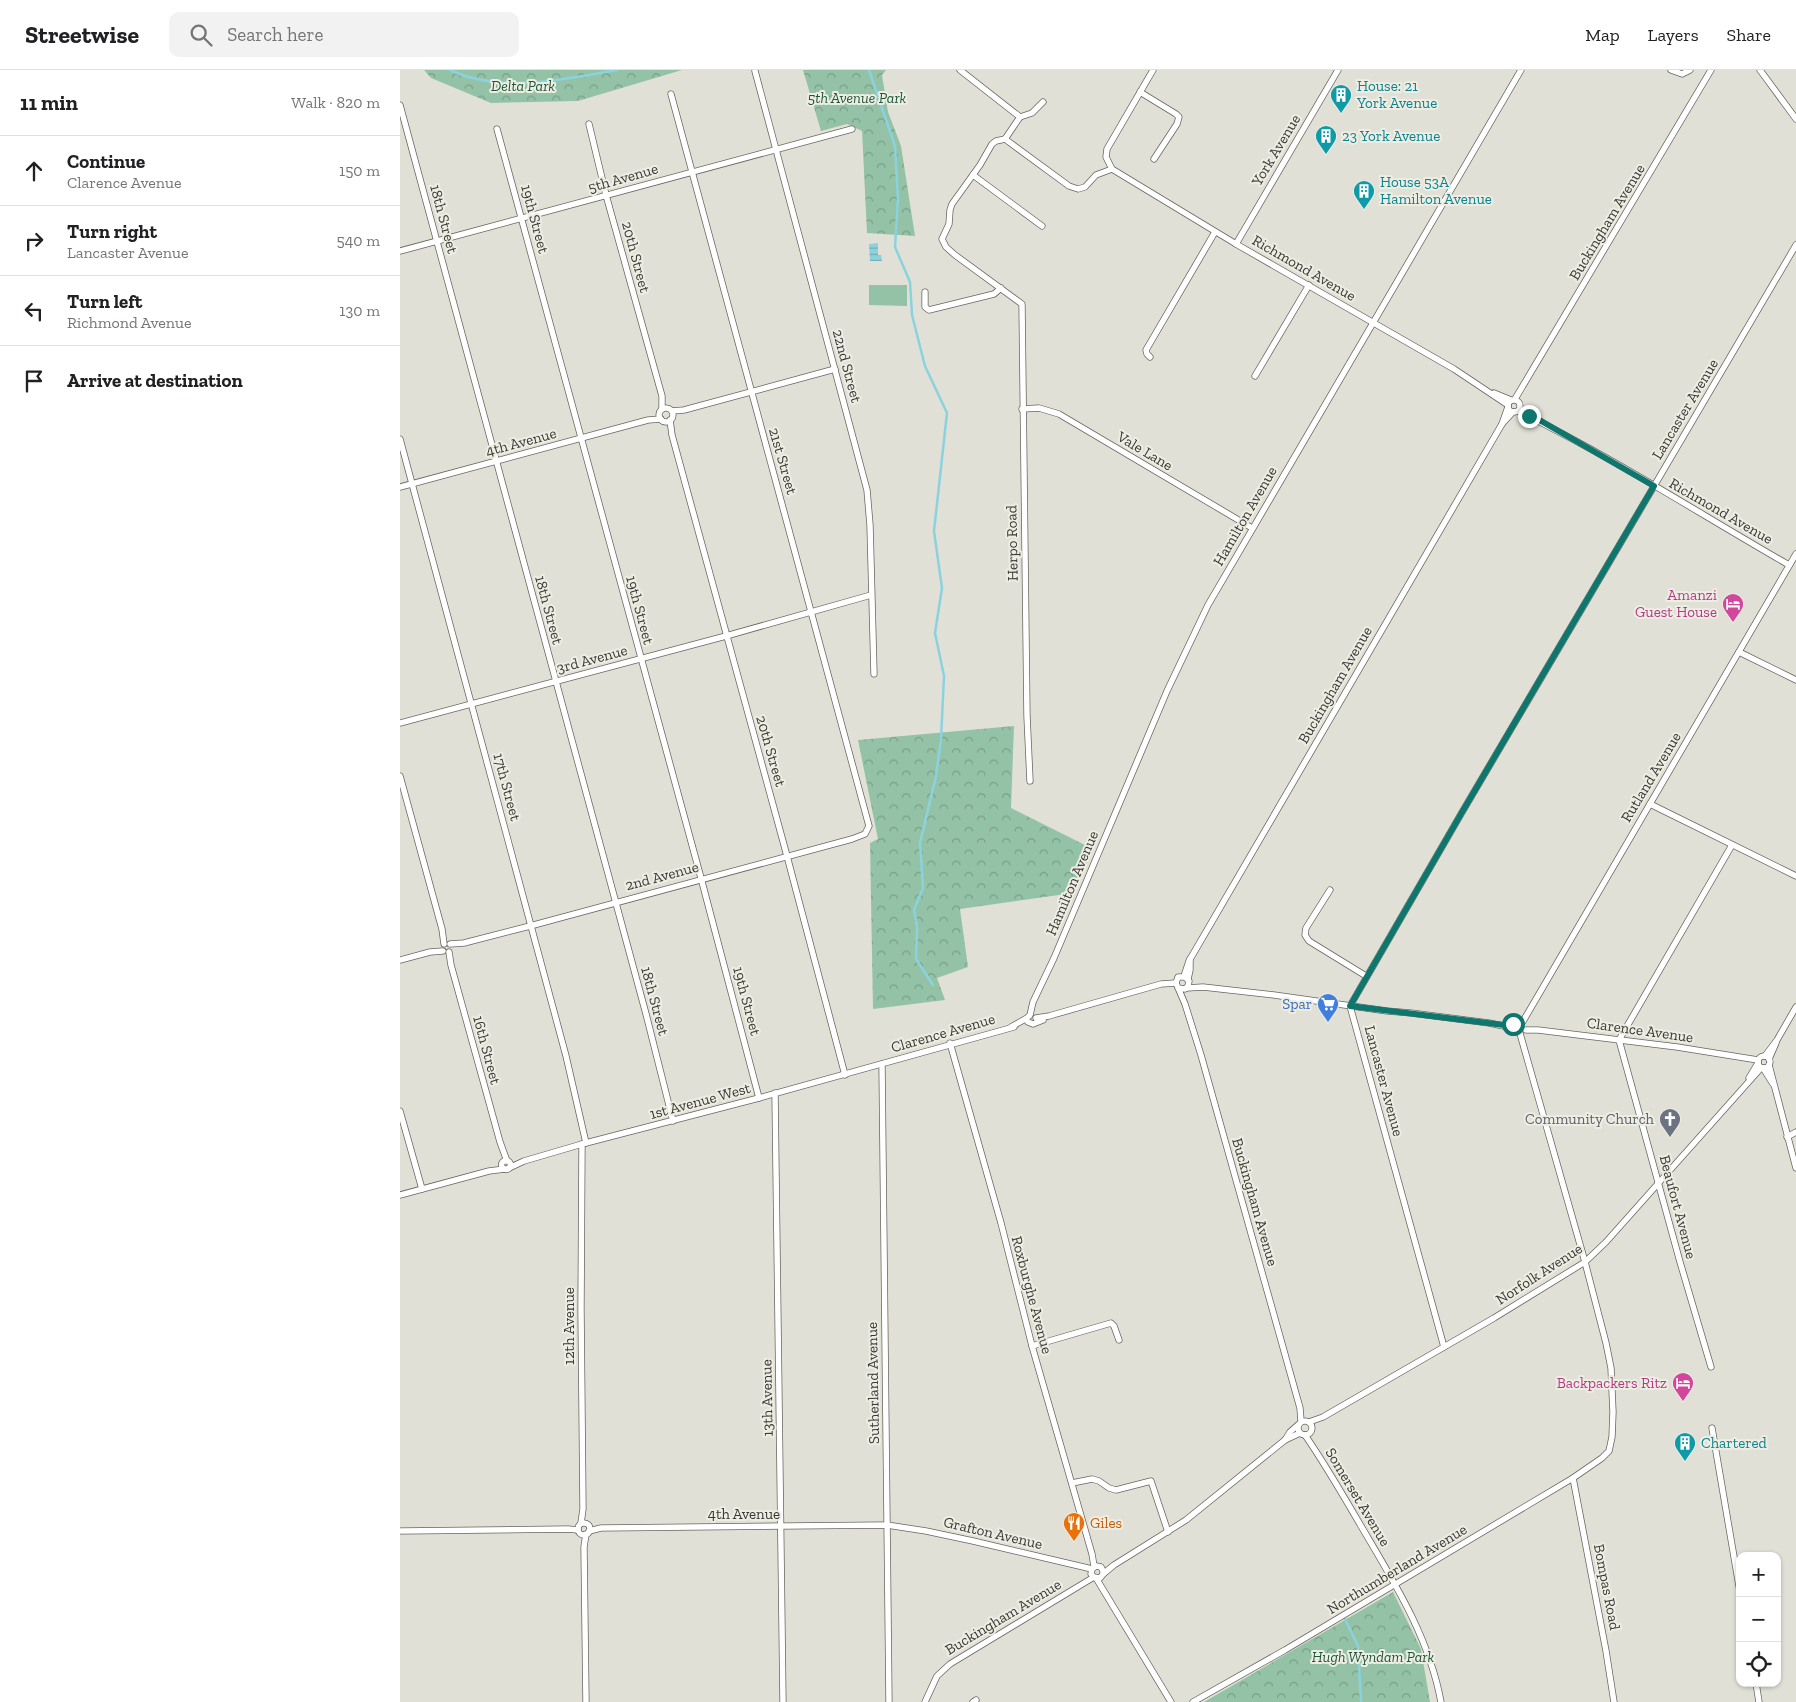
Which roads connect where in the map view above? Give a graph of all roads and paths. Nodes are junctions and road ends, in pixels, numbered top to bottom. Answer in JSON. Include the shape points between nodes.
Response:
{"nodes":[{"id":1,"x":960,"y":70,"type":"edge"},
{"id":2,"x":1153,"y":70,"type":"edge"},
{"id":3,"x":1338,"y":70,"type":"edge"},
{"id":4,"x":1522,"y":70,"type":"edge"},
{"id":5,"x":1671,"y":70,"type":"edge"},
{"id":6,"x":1690,"y":70,"type":"edge"},
{"id":7,"x":1711,"y":70,"type":"edge"},
{"id":8,"x":1760,"y":70,"type":"edge"},
{"id":9,"x":755,"y":71,"type":"edge"},
{"id":10,"x":1140,"y":92,"type":"junction"},
{"id":11,"x":671,"y":94,"type":"dead end"},
{"id":12,"x":1042,"y":102,"type":"dead end"},
{"id":13,"x":400,"y":105,"type":"edge"},
{"id":14,"x":1020,"y":117,"type":"junction"},
{"id":15,"x":1796,"y":119,"type":"edge"},
{"id":16,"x":589,"y":124,"type":"dead end"},
{"id":17,"x":497,"y":129,"type":"dead end"},
{"id":18,"x":852,"y":129,"type":"dead end"},
{"id":19,"x":1005,"y":139,"type":"junction"},
{"id":20,"x":775,"y":150,"type":"junction"},
{"id":21,"x":1154,"y":159,"type":"dead end"},
{"id":22,"x":1112,"y":169,"type":"junction"},
{"id":23,"x":691,"y":171,"type":"junction"},
{"id":24,"x":973,"y":175,"type":"junction"},
{"id":25,"x":606,"y":195,"type":"junction"},
{"id":26,"x":522,"y":218,"type":"junction"},
{"id":27,"x":1042,"y":226,"type":"dead end"},
{"id":28,"x":1215,"y":232,"type":"junction"},
{"id":29,"x":437,"y":241,"type":"junction"},
{"id":30,"x":1236,"y":244,"type":"junction"},
{"id":31,"x":1796,"y":245,"type":"edge"},
{"id":32,"x":400,"y":251,"type":"edge"},
{"id":33,"x":1309,"y":285,"type":"junction"},
{"id":34,"x":1000,"y":288,"type":"junction"},
{"id":35,"x":925,"y":292,"type":"dead end"},
{"id":36,"x":1373,"y":322,"type":"junction"},
{"id":37,"x":1150,"y":356,"type":"dead end"},
{"id":38,"x":835,"y":369,"type":"junction"},
{"id":39,"x":1255,"y":376,"type":"dead end"},
{"id":40,"x":750,"y":392,"type":"junction"},
{"id":41,"x":1514,"y":405,"type":"junction"},
{"id":42,"x":1022,"y":409,"type":"junction"},
{"id":43,"x":666,"y":415,"type":"junction"},
{"id":44,"x":582,"y":438,"type":"junction"},
{"id":45,"x":400,"y":439,"type":"edge"},
{"id":46,"x":497,"y":461,"type":"junction"},
{"id":47,"x":412,"y":484,"type":"junction"},
{"id":48,"x":1654,"y":486,"type":"junction"},
{"id":49,"x":400,"y":487,"type":"edge"},
{"id":50,"x":1252,"y":528,"type":"junction"},
{"id":51,"x":1796,"y":554,"type":"edge"},
{"id":52,"x":1789,"y":565,"type":"junction"},
{"id":53,"x":871,"y":595,"type":"junction"},
{"id":54,"x":811,"y":612,"type":"junction"},
{"id":55,"x":726,"y":636,"type":"junction"},
{"id":56,"x":1739,"y":652,"type":"junction"},
{"id":57,"x":640,"y":659,"type":"junction"},
{"id":58,"x":874,"y":674,"type":"dead end"},
{"id":59,"x":1796,"y":680,"type":"edge"},
{"id":60,"x":556,"y":682,"type":"junction"},
{"id":61,"x":472,"y":705,"type":"junction"},
{"id":62,"x":402,"y":724,"type":"edge"},
{"id":63,"x":400,"y":776,"type":"edge"},
{"id":64,"x":1030,"y":781,"type":"dead end"},
{"id":65,"x":1650,"y":804,"type":"junction"},
{"id":66,"x":865,"y":834,"type":"joint"},
{"id":67,"x":1732,"y":845,"type":"junction"},
{"id":68,"x":787,"y":856,"type":"junction"},
{"id":69,"x":1796,"y":876,"type":"edge"},
{"id":70,"x":701,"y":878,"type":"junction"},
{"id":71,"x":1330,"y":890,"type":"dead end"},
{"id":72,"x":615,"y":902,"type":"junction"},
{"id":73,"x":530,"y":926,"type":"junction"},
{"id":74,"x":447,"y":948,"type":"junction"},
{"id":75,"x":400,"y":960,"type":"edge"},
{"id":76,"x":1366,"y":976,"type":"junction"},
{"id":77,"x":1183,"y":983,"type":"junction"},
{"id":78,"x":1350,"y":1006,"type":"junction"},
{"id":79,"x":1796,"y":1007,"type":"edge"},
{"id":80,"x":1032,"y":1018,"type":"junction"},
{"id":81,"x":1523,"y":1027,"type":"junction"},
{"id":82,"x":1618,"y":1040,"type":"junction"},
{"id":83,"x":950,"y":1043,"type":"junction"},
{"id":84,"x":1763,"y":1062,"type":"junction"},
{"id":85,"x":882,"y":1064,"type":"junction"},
{"id":86,"x":844,"y":1075,"type":"junction"},
{"id":87,"x":775,"y":1093,"type":"junction"},
{"id":88,"x":759,"y":1098,"type":"junction"},
{"id":89,"x":400,"y":1111,"type":"edge"},
{"id":90,"x":673,"y":1121,"type":"junction"},
{"id":91,"x":1796,"y":1132,"type":"edge"},
{"id":92,"x":1787,"y":1136,"type":"junction"},
{"id":93,"x":584,"y":1144,"type":"junction"},
{"id":94,"x":505,"y":1164,"type":"junction"},
{"id":95,"x":1796,"y":1168,"type":"edge"},
{"id":96,"x":1658,"y":1182,"type":"junction"},
{"id":97,"x":422,"y":1189,"type":"junction"},
{"id":98,"x":400,"y":1195,"type":"edge"},
{"id":99,"x":1585,"y":1262,"type":"junction"},
{"id":100,"x":1118,"y":1340,"type":"dead end"},
{"id":101,"x":1032,"y":1346,"type":"junction"},
{"id":102,"x":1444,"y":1347,"type":"junction"},
{"id":103,"x":1712,"y":1367,"type":"dead end"},
{"id":104,"x":1305,"y":1427,"type":"junction"},
{"id":105,"x":1712,"y":1428,"type":"dead end"},
{"id":106,"x":1609,"y":1451,"type":"joint"},
{"id":107,"x":1573,"y":1478,"type":"junction"},
{"id":108,"x":1072,"y":1483,"type":"junction"},
{"id":109,"x":887,"y":1525,"type":"junction"},
{"id":110,"x":781,"y":1527,"type":"junction"},
{"id":111,"x":584,"y":1529,"type":"junction"},
{"id":112,"x":400,"y":1531,"type":"edge"},
{"id":113,"x":1168,"y":1532,"type":"junction"},
{"id":114,"x":1736,"y":1569,"type":"edge"},
{"id":115,"x":1097,"y":1572,"type":"junction"},
{"id":116,"x":1396,"y":1583,"type":"junction"},
{"id":117,"x":1757,"y":1687,"type":"edge"},
{"id":118,"x":586,"y":1702,"type":"edge"},
{"id":119,"x":784,"y":1702,"type":"edge"},
{"id":120,"x":889,"y":1702,"type":"edge"},
{"id":121,"x":925,"y":1702,"type":"edge"},
{"id":122,"x":1170,"y":1702,"type":"edge"},
{"id":123,"x":1194,"y":1702,"type":"edge"},
{"id":124,"x":1441,"y":1702,"type":"edge"},
{"id":125,"x":1614,"y":1702,"type":"edge"},
{"id":126,"x":1759,"y":1702,"type":"edge"}],
"edges":[{"from":1,"to":14,"type":"street"},
{"from":2,"to":10,"type":"street"},
{"from":3,"to":30,"type":"street","name":"York Avenue"},
{"from":4,"to":36,"type":"street","name":"Hamilton Avenue"},
{"from":5,"to":6,"type":"street","via":[[1682,74]]},
{"from":7,"to":41,"type":"street","name":"Buckingham Avenue"},
{"from":8,"to":15,"type":"street"},
{"from":9,"to":20,"type":"street","name":"22nd Street"},
{"from":10,"to":21,"type":"street","via":[[1179,117]]},
{"from":10,"to":22,"type":"street","name":"Richmond Avenue","via":[[1107,149]]},
{"from":11,"to":23,"type":"street","name":"21st Street"},
{"from":12,"to":14,"type":"street","via":[[1032,113]]},
{"from":13,"to":29,"type":"street","name":"18th Street"},
{"from":14,"to":19,"type":"street"},
{"from":16,"to":25,"type":"street","name":"20th Street"},
{"from":17,"to":26,"type":"street","name":"19th Street"},
{"from":18,"to":20,"type":"street","name":"5th Avenue"},
{"from":19,"to":22,"type":"street","via":[[1074,188],[1085,187],[1096,175]]},
{"from":19,"to":24,"type":"street","via":[[993,143]]},
{"from":20,"to":23,"type":"street","name":"5th Avenue"},
{"from":20,"to":38,"type":"street","name":"22nd Street"},
{"from":22,"to":28,"type":"street","name":"Richmond Avenue"},
{"from":23,"to":25,"type":"street","name":"5th Avenue"},
{"from":23,"to":40,"type":"street","name":"21st Street"},
{"from":24,"to":27,"type":"street"},
{"from":24,"to":34,"type":"street","via":[[951,207],[949,224],[942,239],[955,255]]},
{"from":25,"to":26,"type":"street","name":"5th Avenue"},
{"from":25,"to":43,"type":"street","name":"20th Street"},
{"from":26,"to":29,"type":"street","name":"5th Avenue"},
{"from":26,"to":44,"type":"street","name":"19th Street"},
{"from":28,"to":30,"type":"street","name":"Richmond Avenue"},
{"from":28,"to":37,"type":"street","via":[[1146,350]]},
{"from":29,"to":32,"type":"street","name":"5th Avenue"},
{"from":29,"to":46,"type":"street","name":"18th Street"},
{"from":30,"to":33,"type":"street","name":"Richmond Avenue"},
{"from":31,"to":48,"type":"street","name":"Lancaster Avenue"},
{"from":33,"to":36,"type":"street","name":"Richmond Avenue"},
{"from":33,"to":39,"type":"street"},
{"from":34,"to":35,"type":"street","via":[[994,294],[929,310],[925,307]]},
{"from":34,"to":42,"type":"street","name":"Herpo Road","via":[[1022,304]]},
{"from":36,"to":41,"type":"street","name":"Richmond Avenue"},
{"from":36,"to":50,"type":"street","name":"Hamilton Avenue"},
{"from":38,"to":40,"type":"street","name":"4th Avenue"},
{"from":38,"to":53,"type":"street","name":"22nd Street","via":[[868,498]]},
{"from":40,"to":43,"type":"street","name":"4th Avenue"},
{"from":40,"to":54,"type":"street","name":"21st Street"},
{"from":41,"to":48,"type":"street","name":"Richmond Avenue"},
{"from":41,"to":77,"type":"street","name":"Buckingham Avenue","via":[[1190,959]]},
{"from":42,"to":50,"type":"street","name":"Vale Lane","via":[[1046,409],[1066,418]]},
{"from":42,"to":64,"type":"street","name":"Herpo Road"},
{"from":43,"to":44,"type":"street","name":"4th Avenue"},
{"from":43,"to":55,"type":"street","name":"20th Street"},
{"from":44,"to":46,"type":"street","name":"4th Avenue"},
{"from":44,"to":57,"type":"street","name":"19th Street"},
{"from":45,"to":47,"type":"street","name":"17th Street"},
{"from":46,"to":47,"type":"street","name":"4th Avenue"},
{"from":46,"to":60,"type":"street","name":"18th Street"},
{"from":47,"to":49,"type":"street","name":"4th Avenue"},
{"from":47,"to":61,"type":"street","name":"17th Street"},
{"from":48,"to":52,"type":"street","name":"Richmond Avenue"},
{"from":48,"to":76,"type":"street","name":"Lancaster Avenue"},
{"from":50,"to":80,"type":"street","name":"Hamilton Avenue","via":[[1185,651],[1036,997]]},
{"from":51,"to":52,"type":"street","name":"Rutland Avenue"},
{"from":52,"to":56,"type":"street","name":"Rutland Avenue"},
{"from":53,"to":54,"type":"street","name":"3rd Avenue"},
{"from":53,"to":58,"type":"street","name":"22nd Street"},
{"from":54,"to":55,"type":"street","name":"3rd Avenue"},
{"from":54,"to":66,"type":"street","name":"21st Street","via":[[869,821]]},
{"from":55,"to":57,"type":"street","name":"3rd Avenue"},
{"from":55,"to":68,"type":"street","name":"20th Street"},
{"from":56,"to":59,"type":"street"},
{"from":56,"to":65,"type":"street","name":"Rutland Avenue"},
{"from":57,"to":60,"type":"street","name":"3rd Avenue"},
{"from":57,"to":70,"type":"street","name":"19th Street"},
{"from":60,"to":61,"type":"street","name":"3rd Avenue"},
{"from":60,"to":72,"type":"street","name":"18th Street"},
{"from":61,"to":62,"type":"street","name":"3rd Avenue"},
{"from":61,"to":73,"type":"street","name":"17th Street"},
{"from":63,"to":74,"type":"street","name":"16th Street"},
{"from":65,"to":67,"type":"street"},
{"from":65,"to":81,"type":"street","name":"Rutland Avenue","via":[[1528,1013]]},
{"from":66,"to":68,"type":"street","name":"2nd Avenue"},
{"from":67,"to":69,"type":"street"},
{"from":67,"to":82,"type":"street"},
{"from":68,"to":70,"type":"street","name":"2nd Avenue"},
{"from":68,"to":86,"type":"street","name":"20th Street"},
{"from":70,"to":72,"type":"street","name":"2nd Avenue"},
{"from":70,"to":88,"type":"street","name":"19th Street"},
{"from":71,"to":76,"type":"street","via":[[1304,935]]},
{"from":72,"to":73,"type":"street","name":"2nd Avenue"},
{"from":72,"to":90,"type":"street","name":"18th Street"},
{"from":73,"to":74,"type":"street","name":"2nd Avenue"},
{"from":73,"to":93,"type":"street","name":"17th Street","via":[[566,1056]]},
{"from":74,"to":75,"type":"street","name":"2nd Avenue"},
{"from":74,"to":94,"type":"street","name":"16th Street"},
{"from":76,"to":78,"type":"street","name":"Lancaster Avenue"},
{"from":77,"to":78,"type":"street","name":"Clarence Avenue"},
{"from":77,"to":80,"type":"street","name":"Clarence Avenue","via":[[1162,984]]},
{"from":77,"to":104,"type":"street","name":"Buckingham Avenue","via":[[1185,1004]]},
{"from":78,"to":81,"type":"street","name":"Clarence Avenue"},
{"from":78,"to":102,"type":"street","name":"Lancaster Avenue"},
{"from":79,"to":84,"type":"street","name":"Norfolk Avenue"},
{"from":80,"to":83,"type":"street","name":"Clarence Avenue"},
{"from":81,"to":82,"type":"street","name":"Clarence Avenue"},
{"from":81,"to":99,"type":"street","name":"Rutland Avenue","via":[[1525,1048]]},
{"from":82,"to":84,"type":"street","name":"Clarence Avenue"},
{"from":82,"to":96,"type":"street","name":"Beaufort Avenue"},
{"from":83,"to":85,"type":"street","name":"Clarence Avenue"},
{"from":83,"to":101,"type":"street","name":"Roxburghe Avenue"},
{"from":84,"to":92,"type":"street","via":[[1774,1086]]},
{"from":84,"to":96,"type":"street","name":"Norfolk Avenue"},
{"from":85,"to":86,"type":"street","name":"1st Avenue West"},
{"from":85,"to":109,"type":"street","name":"Sutherland Avenue"},
{"from":86,"to":87,"type":"street","name":"1st Avenue West"},
{"from":87,"to":88,"type":"street","name":"1st Avenue West"},
{"from":87,"to":110,"type":"street","name":"13th Avenue"},
{"from":88,"to":90,"type":"street","name":"1st Avenue West"},
{"from":89,"to":97,"type":"street"},
{"from":90,"to":93,"type":"street","name":"1st Avenue West"},
{"from":91,"to":92,"type":"street"},
{"from":92,"to":95,"type":"street"},
{"from":93,"to":94,"type":"street","name":"1st Avenue West","via":[[524,1162]]},
{"from":93,"to":111,"type":"street","name":"12th Avenue","via":[[581,1309]]},
{"from":94,"to":97,"type":"street","name":"1st Avenue West"},
{"from":96,"to":99,"type":"street","name":"Norfolk Avenue"},
{"from":96,"to":103,"type":"street","name":"Beaufort Avenue"},
{"from":97,"to":98,"type":"street","name":"1st Avenue West"},
{"from":99,"to":102,"type":"street","name":"Norfolk Avenue"},
{"from":99,"to":106,"type":"street","name":"Rutland Avenue","via":[[1611,1368],[1613,1412]]},
{"from":100,"to":101,"type":"street","via":[[1110,1323]]},
{"from":101,"to":108,"type":"street","name":"Roxburghe Avenue"},
{"from":102,"to":104,"type":"street","name":"Norfolk Avenue"},
{"from":104,"to":113,"type":"street","name":"Buckingham Avenue"},
{"from":104,"to":116,"type":"street","name":"Somerset Avenue","via":[[1314,1449]]},
{"from":105,"to":114,"type":"street"},
{"from":106,"to":107,"type":"street","name":"Northumberland Avenue"},
{"from":107,"to":116,"type":"street","name":"Northumberland Avenue"},
{"from":107,"to":125,"type":"street","name":"Bompas Road"},
{"from":108,"to":113,"type":"street","via":[[1092,1479],[1116,1490],[1152,1481]]},
{"from":108,"to":115,"type":"street","name":"Roxburghe Avenue"},
{"from":109,"to":110,"type":"street","name":"4th Avenue"},
{"from":109,"to":115,"type":"street","name":"Grafton Avenue","via":[[974,1541]]},
{"from":109,"to":120,"type":"street","name":"Sutherland Avenue"},
{"from":110,"to":111,"type":"street","name":"4th Avenue"},
{"from":110,"to":119,"type":"street","name":"13th Avenue"},
{"from":111,"to":112,"type":"street","name":"4th Avenue"},
{"from":111,"to":118,"type":"street","name":"12th Avenue"},
{"from":113,"to":115,"type":"street","name":"Buckingham Avenue"},
{"from":115,"to":121,"type":"street","name":"Buckingham Avenue","via":[[950,1664],[937,1676]]},
{"from":115,"to":122,"type":"street","name":"Roxburghe Avenue"},
{"from":116,"to":123,"type":"street","name":"Northumberland Avenue"},
{"from":116,"to":124,"type":"street","name":"Somerset Avenue","via":[[1427,1650]]},
{"from":117,"to":126,"type":"street"}]}
